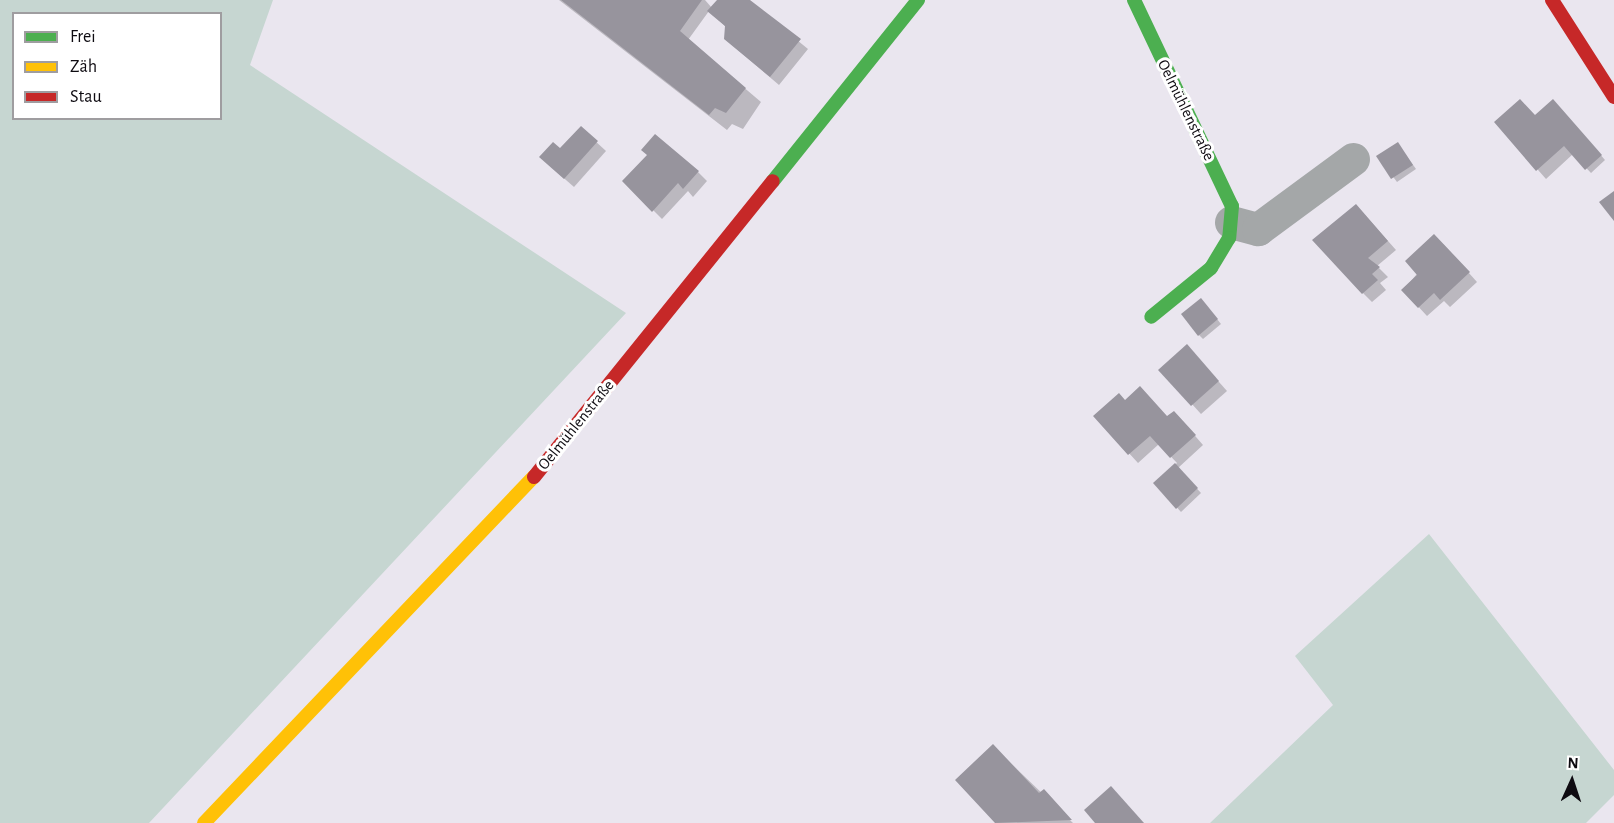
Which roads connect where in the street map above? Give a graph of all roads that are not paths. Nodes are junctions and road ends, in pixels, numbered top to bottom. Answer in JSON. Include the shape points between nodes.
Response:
{"nodes":[{"id":1,"x":918,"y":0,"type":"edge"},
{"id":2,"x":1134,"y":0,"type":"edge"},
{"id":3,"x":1552,"y":0,"type":"edge"},
{"id":4,"x":1614,"y":97,"type":"edge"},
{"id":5,"x":1353,"y":159,"type":"dead end"},
{"id":6,"x":1231,"y":222,"type":"junction"},
{"id":7,"x":1150,"y":317,"type":"dead end"},
{"id":8,"x":204,"y":823,"type":"edge"}],
"edges":[{"from":1,"to":8,"type":"street","name":"Oelmühlenstraße","via":[[539,472]]},
{"from":2,"to":6,"type":"street","name":"Oelmühlenstraße","via":[[1232,206]]},
{"from":3,"to":4,"type":"street"},
{"from":5,"to":6,"type":"street","via":[[1258,228]]},
{"from":6,"to":7,"type":"street","name":"Oelmühlenstraße","via":[[1229,238],[1211,268]]}]}
